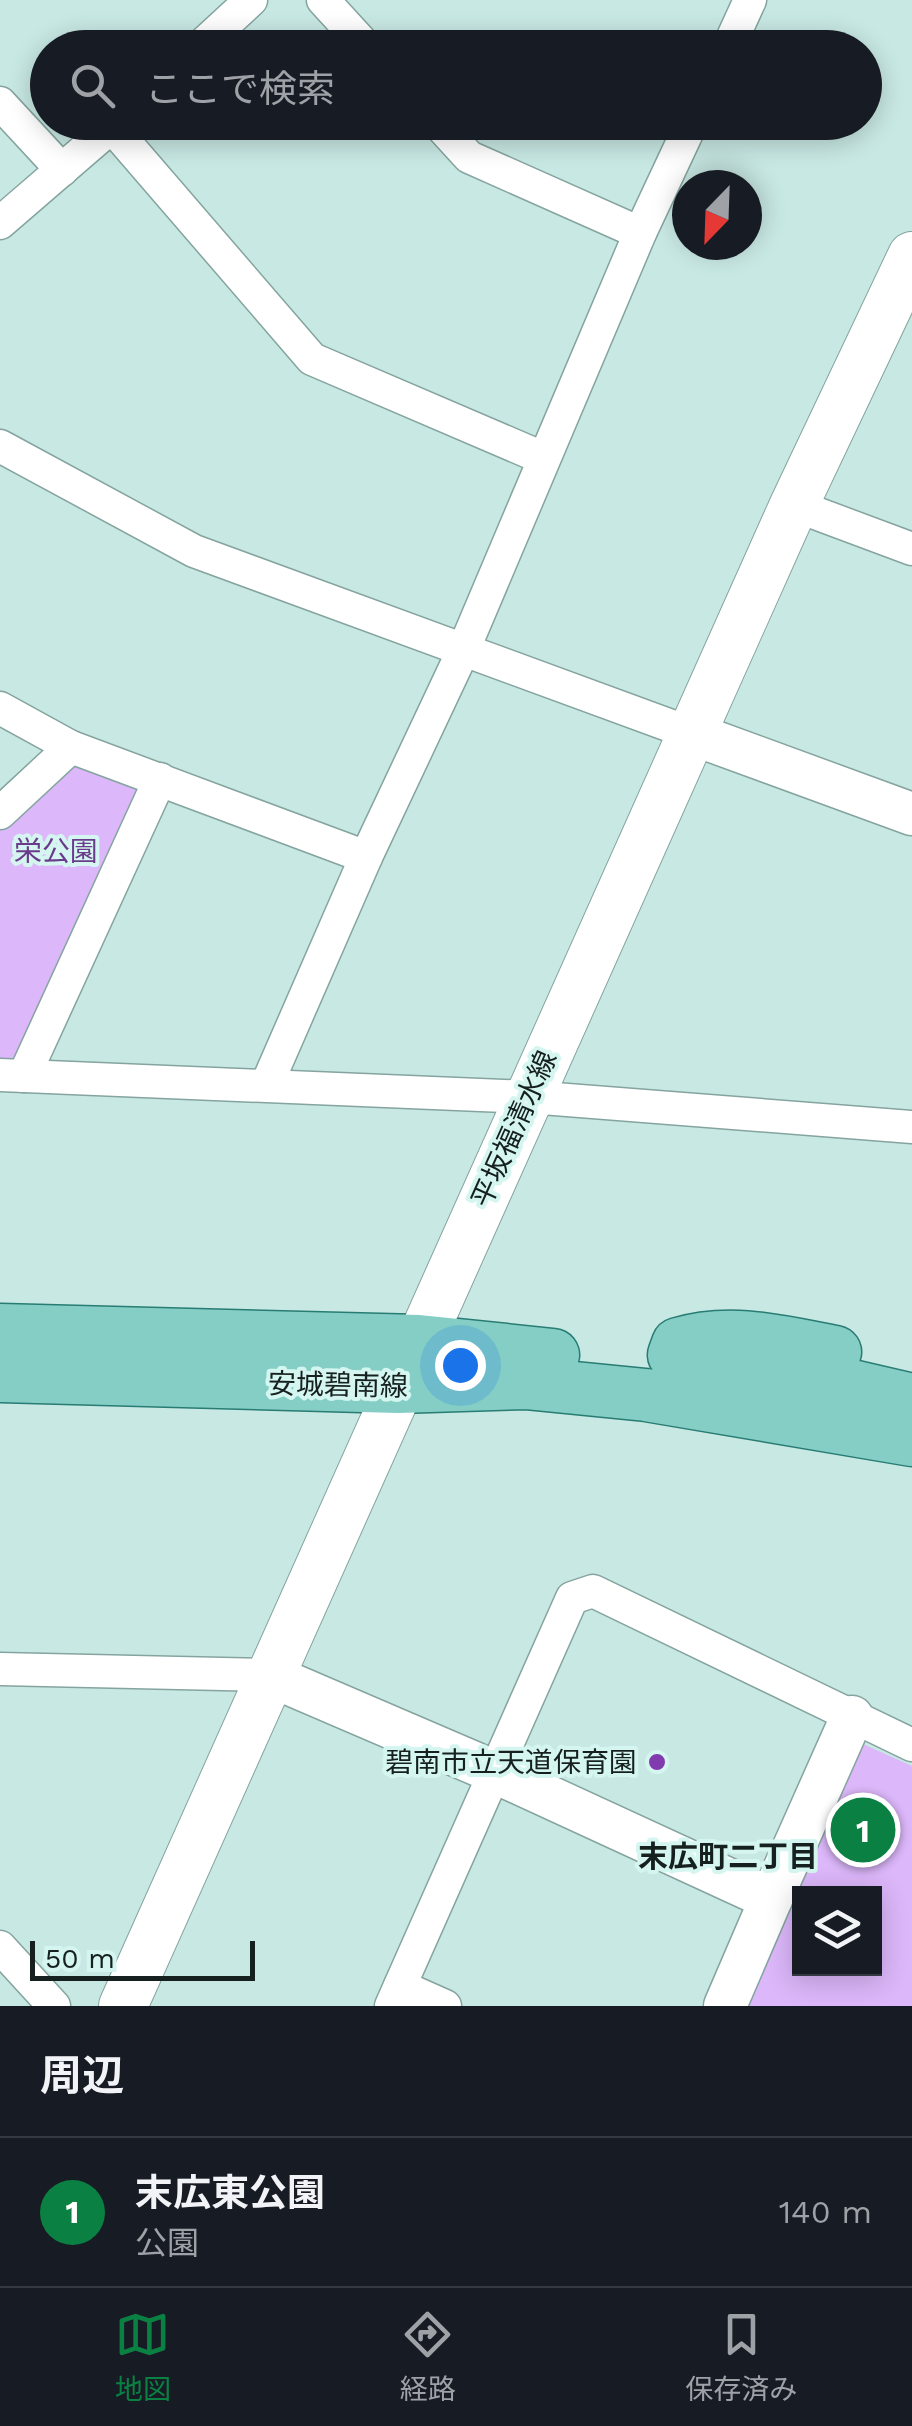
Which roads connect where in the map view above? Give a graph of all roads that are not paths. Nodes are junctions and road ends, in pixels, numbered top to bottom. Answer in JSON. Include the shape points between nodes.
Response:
{"nodes":[{"id":1,"x":251,"y":0,"type":"edge"},
{"id":2,"x":323,"y":0,"type":"edge"},
{"id":3,"x":743,"y":2,"type":"edge"},
{"id":4,"x":218,"y":30,"type":"edge"},
{"id":5,"x":350,"y":30,"type":"edge"},
{"id":6,"x":734,"y":30,"type":"edge"},
{"id":7,"x":0,"y":103,"type":"edge"},
{"id":8,"x":30,"y":135,"type":"edge"},
{"id":9,"x":34,"y":140,"type":"edge"},
{"id":10,"x":97,"y":140,"type":"edge"},
{"id":11,"x":127,"y":140,"type":"edge"},
{"id":12,"x":454,"y":140,"type":"edge"},
{"id":13,"x":684,"y":140,"type":"edge"},
{"id":14,"x":62,"y":170,"type":"junction"},
{"id":15,"x":0,"y":223,"type":"edge"},
{"id":16,"x":640,"y":234,"type":"junction"},
{"id":17,"x":912,"y":256,"type":"edge"},
{"id":18,"x":0,"y":446,"type":"edge"},
{"id":19,"x":543,"y":458,"type":"junction"},
{"id":20,"x":794,"y":505,"type":"junction"},
{"id":21,"x":912,"y":549,"type":"edge"},
{"id":22,"x":463,"y":651,"type":"junction"},
{"id":23,"x":0,"y":708,"type":"edge"},
{"id":24,"x":692,"y":734,"type":"junction"},
{"id":25,"x":70,"y":746,"type":"junction"},
{"id":26,"x":160,"y":779,"type":"junction"},
{"id":27,"x":0,"y":813,"type":"edge"},
{"id":28,"x":912,"y":814,"type":"edge"},
{"id":29,"x":366,"y":857,"type":"junction"},
{"id":30,"x":12,"y":1076,"type":"edge"},
{"id":31,"x":266,"y":1084,"type":"junction"},
{"id":32,"x":529,"y":1097,"type":"junction"},
{"id":33,"x":912,"y":1127,"type":"edge"},
{"id":34,"x":0,"y":1330,"type":"edge"},
{"id":35,"x":408,"y":1364,"type":"junction"},
{"id":36,"x":912,"y":1367,"type":"edge"},
{"id":37,"x":0,"y":1376,"type":"edge"},
{"id":38,"x":664,"y":1381,"type":"junction"},
{"id":39,"x":912,"y":1400,"type":"edge"},
{"id":40,"x":912,"y":1440,"type":"edge"},
{"id":41,"x":912,"y":1472,"type":"edge"},
{"id":42,"x":0,"y":1669,"type":"edge"},
{"id":43,"x":269,"y":1674,"type":"junction"},
{"id":44,"x":852,"y":1717,"type":"junction"},
{"id":45,"x":912,"y":1745,"type":"edge"},
{"id":46,"x":495,"y":1772,"type":"junction"},
{"id":47,"x":772,"y":1899,"type":"junction"},
{"id":48,"x":0,"y":1947,"type":"edge"},
{"id":49,"x":396,"y":1996,"type":"edge"},
{"id":50,"x":54,"y":2006,"type":"edge"},
{"id":51,"x":123,"y":2006,"type":"edge"},
{"id":52,"x":445,"y":2006,"type":"edge"},
{"id":53,"x":725,"y":2006,"type":"edge"}],
"edges":[{"from":1,"to":4,"type":"street"},
{"from":2,"to":5,"type":"street"},
{"from":3,"to":6,"type":"street"},
{"from":7,"to":8,"type":"street"},
{"from":9,"to":14,"type":"street"},
{"from":10,"to":14,"type":"street"},
{"from":11,"to":19,"type":"street","via":[[312,359]]},
{"from":12,"to":16,"type":"street","via":[[470,157]]},
{"from":13,"to":16,"type":"street"},
{"from":14,"to":15,"type":"street"},
{"from":16,"to":19,"type":"street"},
{"from":17,"to":20,"type":"main road","name":"平坂福清水線"},
{"from":18,"to":22,"type":"street","via":[[194,551]]},
{"from":19,"to":22,"type":"street"},
{"from":20,"to":21,"type":"street"},
{"from":20,"to":24,"type":"main road","name":"平坂福清水線"},
{"from":22,"to":24,"type":"street"},
{"from":22,"to":29,"type":"street"},
{"from":23,"to":25,"type":"street"},
{"from":24,"to":28,"type":"street"},
{"from":24,"to":32,"type":"main road","name":"平坂福清水線"},
{"from":25,"to":26,"type":"street"},
{"from":25,"to":27,"type":"street"},
{"from":26,"to":29,"type":"street"},
{"from":26,"to":30,"type":"street"},
{"from":29,"to":31,"type":"street"},
{"from":30,"to":31,"type":"street"},
{"from":31,"to":32,"type":"street"},
{"from":32,"to":33,"type":"street"},
{"from":32,"to":35,"type":"main road","name":"平坂福清水線"},
{"from":34,"to":35,"type":"main road","name":"安城碧南線"},
{"from":35,"to":37,"type":"main road","name":"安城碧南線"},
{"from":35,"to":38,"type":"main road","name":"安城碧南線"},
{"from":35,"to":43,"type":"main road","name":"平坂福清水線"},
{"from":36,"to":38,"type":"main road","via":[[748,1335],[704,1336],[678,1344]]},
{"from":38,"to":39,"type":"main road","name":"安城碧南線","via":[[839,1383]]},
{"from":38,"to":40,"type":"main road","name":"安城碧南線"},
{"from":38,"to":41,"type":"main road","via":[[694,1429]]},
{"from":42,"to":43,"type":"street"},
{"from":43,"to":46,"type":"street"},
{"from":43,"to":51,"type":"main road","name":"平坂福清水線"},
{"from":44,"to":45,"type":"street"},
{"from":44,"to":46,"type":"street","via":[[593,1591],[583,1592],[572,1598]]},
{"from":44,"to":47,"type":"street"},
{"from":46,"to":47,"type":"street"},
{"from":46,"to":49,"type":"street"},
{"from":47,"to":53,"type":"street"},
{"from":48,"to":50,"type":"street"},
{"from":49,"to":52,"type":"street"}]}
